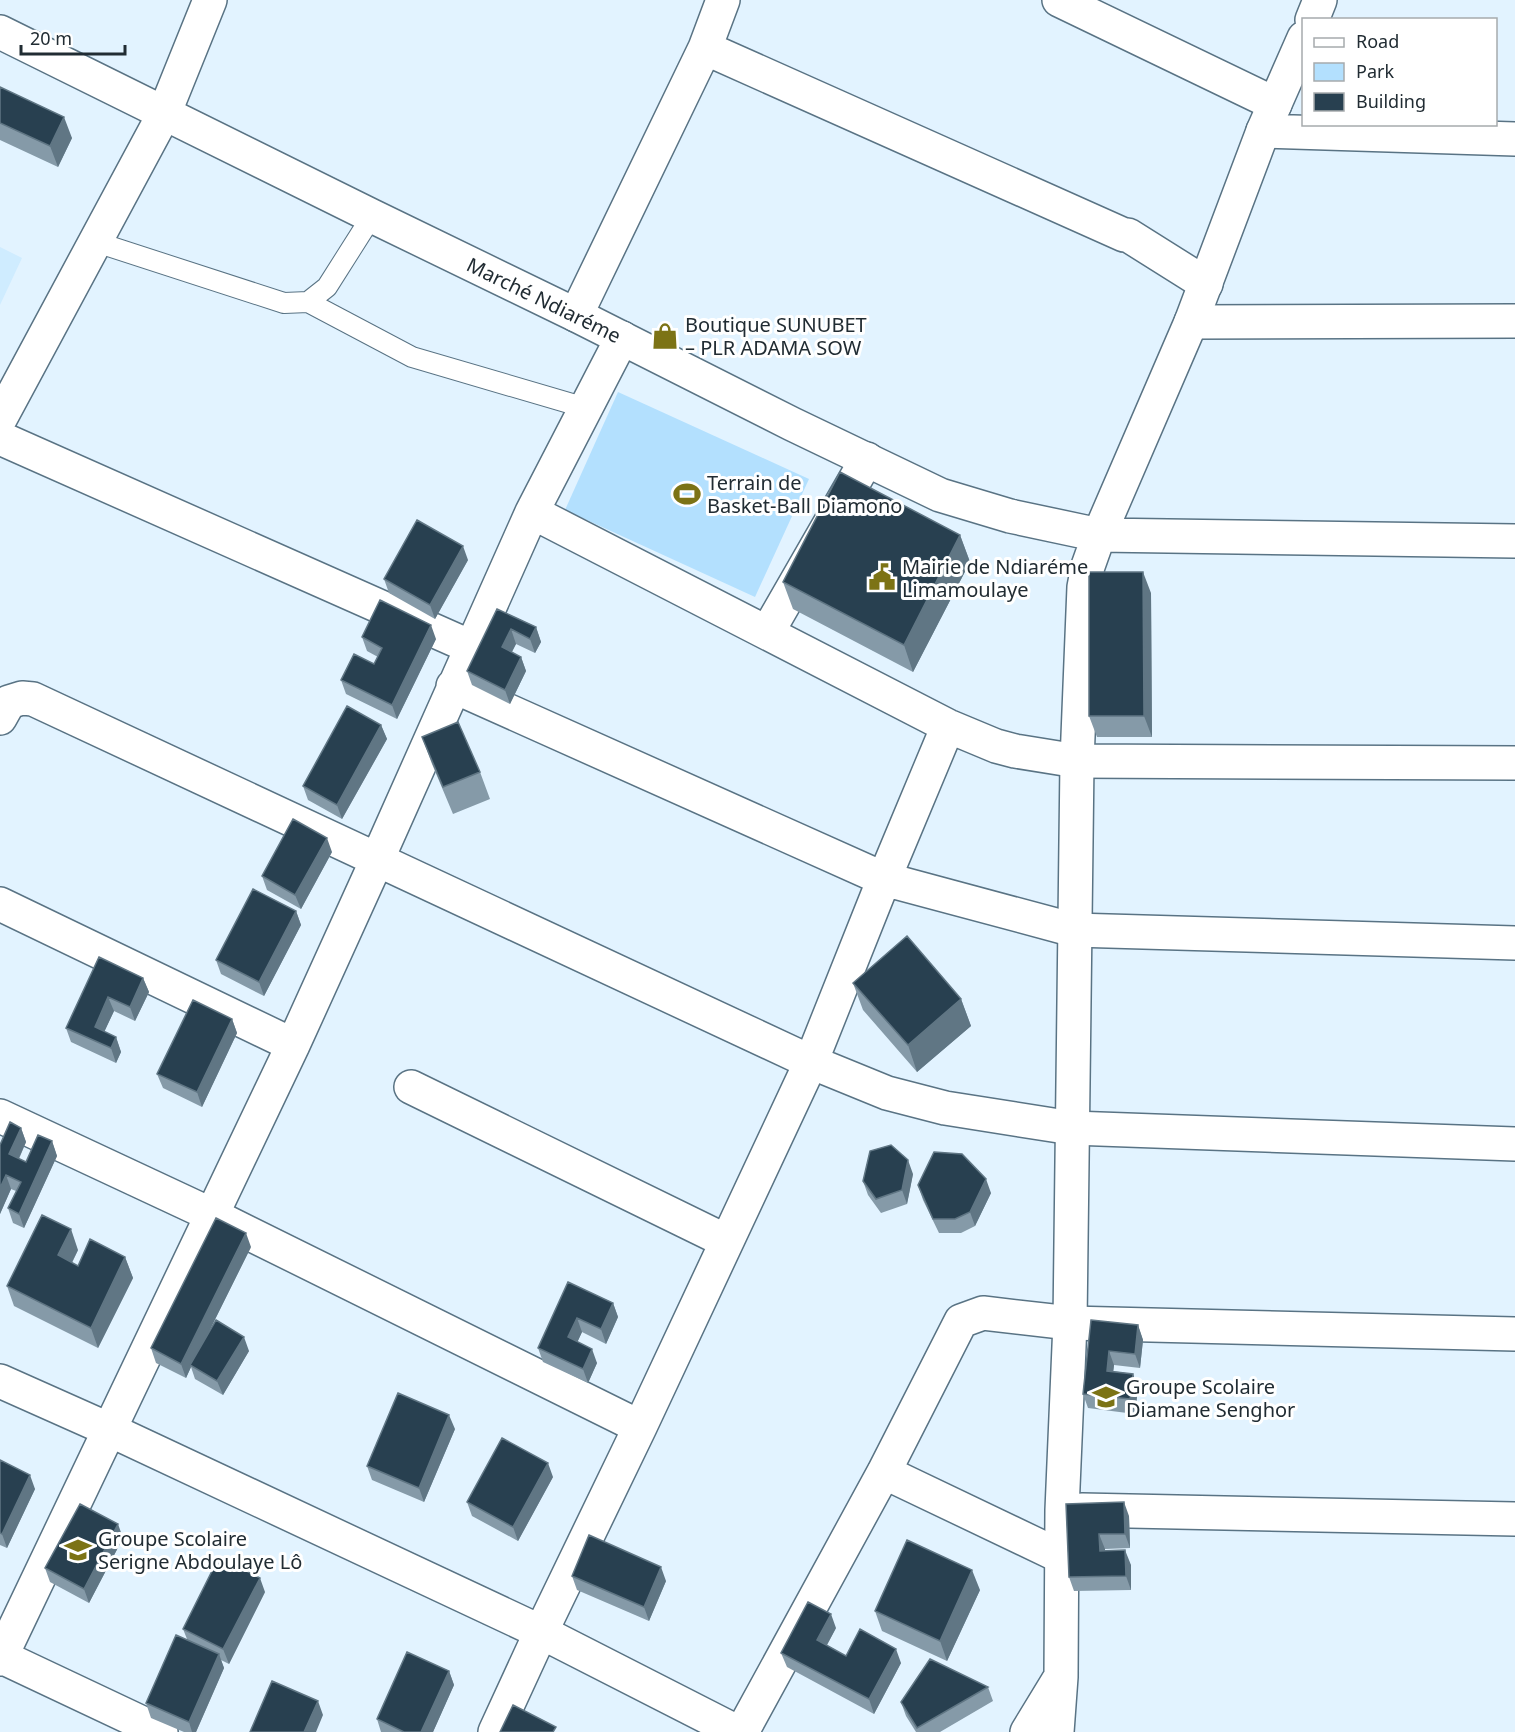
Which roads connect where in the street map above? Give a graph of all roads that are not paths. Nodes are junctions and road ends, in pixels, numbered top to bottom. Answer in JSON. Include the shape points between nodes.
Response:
{"nodes":[{"id":1,"x":210,"y":0,"type":"edge"},
{"id":2,"x":723,"y":0,"type":"edge"},
{"id":3,"x":1059,"y":0,"type":"edge"},
{"id":4,"x":1320,"y":0,"type":"edge"},
{"id":5,"x":1313,"y":18,"type":"edge"},
{"id":6,"x":0,"y":32,"type":"edge"},
{"id":7,"x":1302,"y":43,"type":"edge"},
{"id":8,"x":705,"y":48,"type":"junction"},
{"id":9,"x":164,"y":114,"type":"junction"},
{"id":10,"x":1269,"y":118,"type":"junction"},
{"id":11,"x":1302,"y":121,"type":"edge"},
{"id":12,"x":1363,"y":126,"type":"edge"},
{"id":13,"x":1515,"y":139,"type":"edge"},
{"id":14,"x":372,"y":216,"type":"junction"},
{"id":15,"x":96,"y":242,"type":"junction"},
{"id":16,"x":1206,"y":284,"type":"junction"},
{"id":17,"x":308,"y":302,"type":"junction"},
{"id":18,"x":576,"y":315,"type":"junction"},
{"id":19,"x":1515,"y":321,"type":"edge"},
{"id":20,"x":1191,"y":322,"type":"junction"},
{"id":21,"x":622,"y":338,"type":"junction"},
{"id":22,"x":586,"y":408,"type":"junction"},
{"id":23,"x":0,"y":419,"type":"edge"},
{"id":24,"x":0,"y":438,"type":"edge"},
{"id":25,"x":867,"y":459,"type":"junction"},
{"id":26,"x":532,"y":512,"type":"junction"},
{"id":27,"x":1099,"y":535,"type":"junction"},
{"id":28,"x":1515,"y":541,"type":"edge"},
{"id":29,"x":767,"y":633,"type":"junction"},
{"id":30,"x":471,"y":647,"type":"junction"},
{"id":31,"x":453,"y":686,"type":"junction"},
{"id":32,"x":0,"y":718,"type":"edge"},
{"id":33,"x":948,"y":726,"type":"junction"},
{"id":34,"x":1077,"y":761,"type":"junction"},
{"id":35,"x":1515,"y":763,"type":"edge"},
{"id":36,"x":377,"y":860,"type":"junction"},
{"id":37,"x":884,"y":879,"type":"junction"},
{"id":38,"x":0,"y":904,"type":"edge"},
{"id":39,"x":1074,"y":930,"type":"junction"},
{"id":40,"x":1515,"y":943,"type":"edge"},
{"id":41,"x":293,"y":1045,"type":"junction"},
{"id":42,"x":811,"y":1062,"type":"junction"},
{"id":43,"x":411,"y":1087,"type":"dead end"},
{"id":44,"x":0,"y":1116,"type":"edge"},
{"id":45,"x":1072,"y":1128,"type":"junction"},
{"id":46,"x":1515,"y":1143,"type":"edge"},
{"id":47,"x":212,"y":1215,"type":"junction"},
{"id":48,"x":726,"y":1241,"type":"junction"},
{"id":49,"x":1070,"y":1323,"type":"junction"},
{"id":50,"x":1515,"y":1334,"type":"edge"},
{"id":51,"x":0,"y":1381,"type":"edge"},
{"id":52,"x":640,"y":1427,"type":"junction"},
{"id":53,"x":110,"y":1430,"type":"junction"},
{"id":54,"x":884,"y":1472,"type":"junction"},
{"id":55,"x":1062,"y":1510,"type":"junction"},
{"id":56,"x":1515,"y":1519,"type":"edge"},
{"id":57,"x":1062,"y":1557,"type":"junction"},
{"id":58,"x":541,"y":1632,"type":"junction"},
{"id":59,"x":0,"y":1657,"type":"edge"},
{"id":60,"x":1061,"y":1677,"type":"junction"},
{"id":61,"x":160,"y":1732,"type":"edge"},
{"id":62,"x":495,"y":1732,"type":"edge"},
{"id":63,"x":740,"y":1732,"type":"edge"},
{"id":64,"x":1027,"y":1732,"type":"edge"},
{"id":65,"x":1057,"y":1732,"type":"edge"}],
"edges":[{"from":1,"to":9,"type":"street"},
{"from":2,"to":8,"type":"street"},
{"from":3,"to":10,"type":"street"},
{"from":4,"to":5,"type":"street"},
{"from":6,"to":9,"type":"street","name":"Marché Ndiaréme"},
{"from":7,"to":10,"type":"street"},
{"from":8,"to":16,"type":"street","via":[[1128,235]]},
{"from":8,"to":18,"type":"street"},
{"from":9,"to":14,"type":"street","name":"Marché Ndiaréme"},
{"from":9,"to":15,"type":"street"},
{"from":10,"to":11,"type":"street"},
{"from":10,"to":16,"type":"street"},
{"from":12,"to":13,"type":"street"},
{"from":14,"to":17,"type":"lane","via":[[327,287]]},
{"from":14,"to":18,"type":"street","name":"Marché Ndiaréme"},
{"from":15,"to":17,"type":"lane","via":[[284,303]]},
{"from":15,"to":23,"type":"street"},
{"from":16,"to":20,"type":"street"},
{"from":17,"to":22,"type":"lane","via":[[412,357]]},
{"from":18,"to":21,"type":"street","name":"Marché Ndiaréme"},
{"from":19,"to":20,"type":"street"},
{"from":20,"to":27,"type":"street"},
{"from":21,"to":22,"type":"street"},
{"from":21,"to":25,"type":"street","name":"Marché Ndiaréme"},
{"from":22,"to":26,"type":"street"},
{"from":24,"to":30,"type":"street"},
{"from":25,"to":27,"type":"street","name":"Marché Ndiaréme","via":[[949,497],[1010,516]]},
{"from":25,"to":29,"type":"street"},
{"from":26,"to":29,"type":"street"},
{"from":26,"to":30,"type":"street"},
{"from":27,"to":28,"type":"street","name":"Marché Ndiaréme"},
{"from":27,"to":34,"type":"street","via":[[1084,587]]},
{"from":29,"to":33,"type":"street"},
{"from":30,"to":31,"type":"street"},
{"from":31,"to":36,"type":"street"},
{"from":31,"to":37,"type":"street"},
{"from":32,"to":36,"type":"street","via":[[9,702],[33,699]]},
{"from":33,"to":34,"type":"street","via":[[996,746]]},
{"from":33,"to":37,"type":"street"},
{"from":34,"to":35,"type":"street"},
{"from":34,"to":39,"type":"street"},
{"from":36,"to":41,"type":"street"},
{"from":36,"to":42,"type":"street"},
{"from":37,"to":39,"type":"street"},
{"from":37,"to":42,"type":"street"},
{"from":38,"to":41,"type":"street"},
{"from":39,"to":40,"type":"street"},
{"from":39,"to":45,"type":"street"},
{"from":41,"to":47,"type":"street"},
{"from":42,"to":45,"type":"street","via":[[887,1093],[945,1108]]},
{"from":42,"to":48,"type":"street"},
{"from":43,"to":48,"type":"street"},
{"from":44,"to":47,"type":"street"},
{"from":45,"to":46,"type":"street"},
{"from":45,"to":49,"type":"street"},
{"from":47,"to":52,"type":"street"},
{"from":47,"to":53,"type":"street"},
{"from":48,"to":52,"type":"street"},
{"from":49,"to":50,"type":"street"},
{"from":49,"to":54,"type":"street","via":[[983,1313],[961,1321]]},
{"from":49,"to":55,"type":"street"},
{"from":51,"to":53,"type":"street"},
{"from":52,"to":58,"type":"street"},
{"from":53,"to":58,"type":"street"},
{"from":53,"to":59,"type":"street"},
{"from":54,"to":57,"type":"street"},
{"from":54,"to":63,"type":"street"},
{"from":55,"to":56,"type":"street"},
{"from":55,"to":57,"type":"street"},
{"from":57,"to":60,"type":"street"},
{"from":58,"to":62,"type":"street"},
{"from":58,"to":63,"type":"street"},
{"from":59,"to":61,"type":"street"},
{"from":60,"to":64,"type":"street"},
{"from":60,"to":65,"type":"street"}]}
